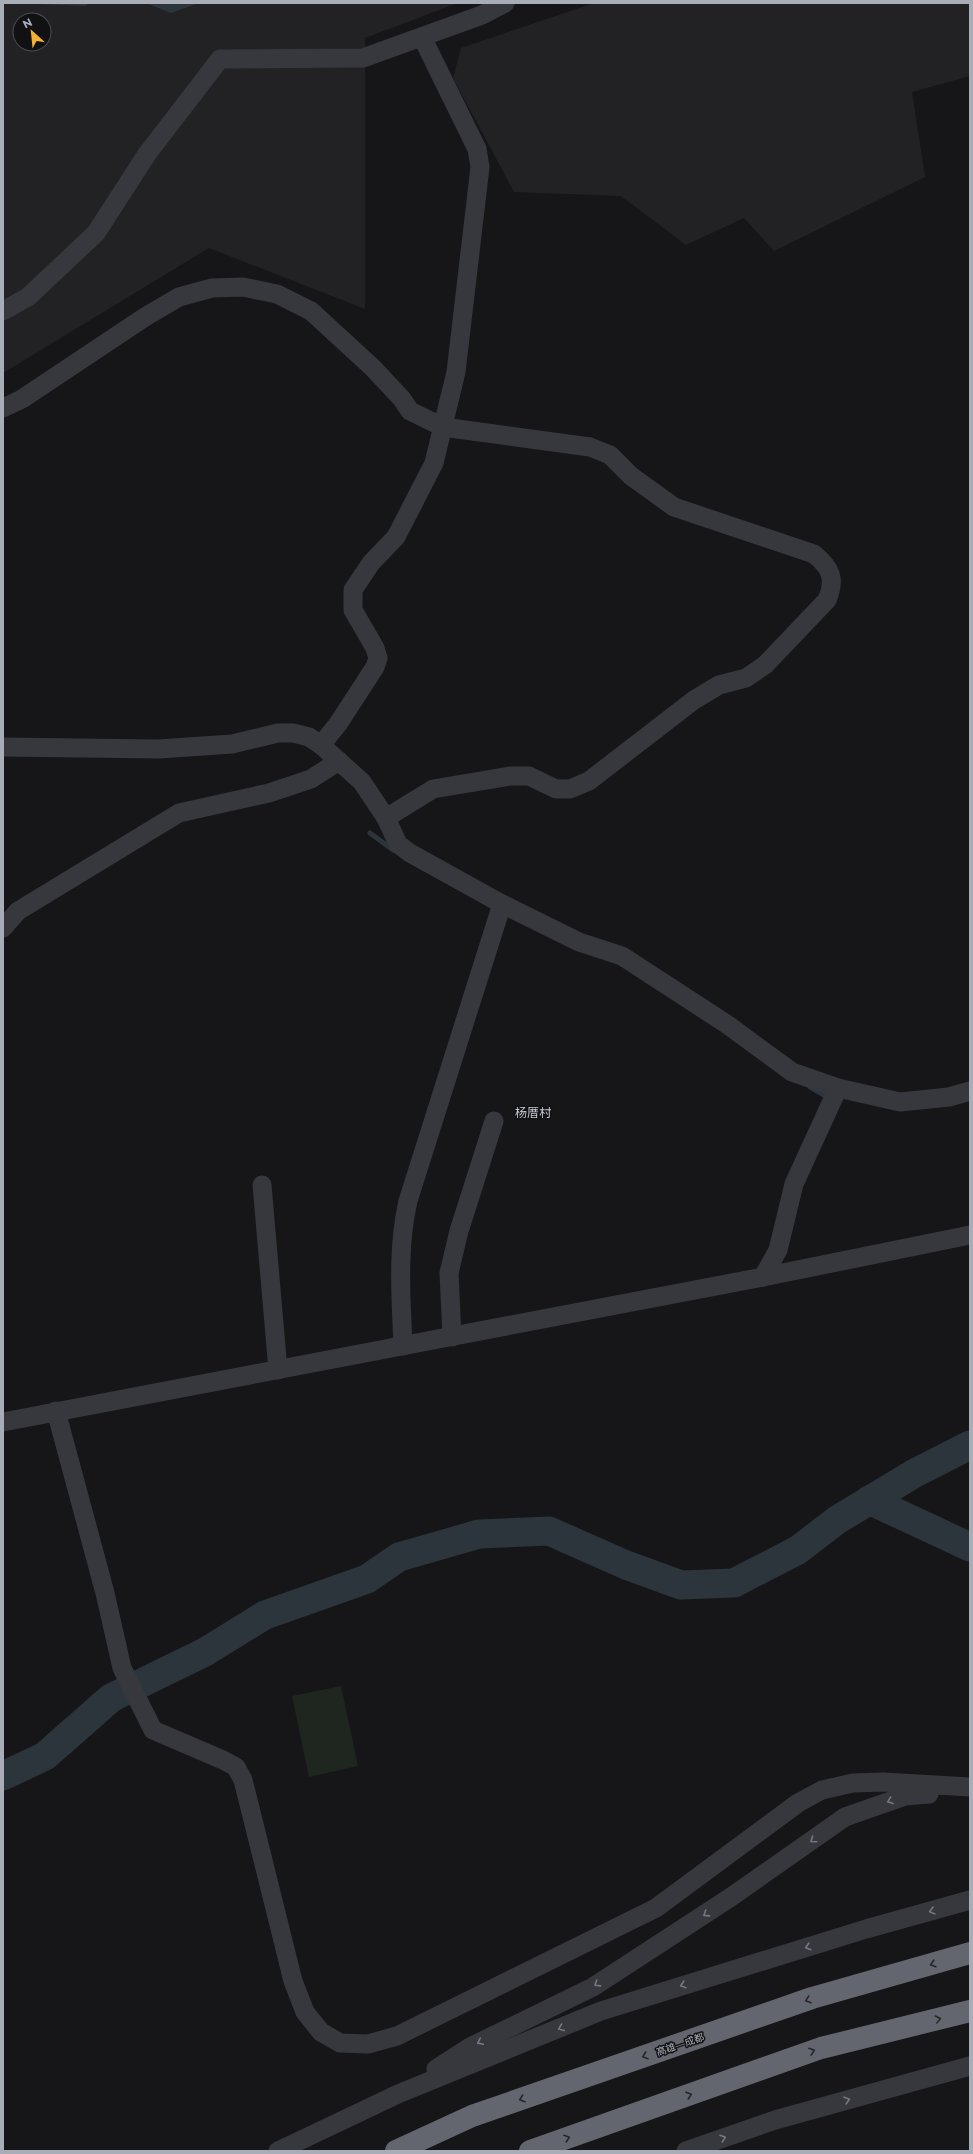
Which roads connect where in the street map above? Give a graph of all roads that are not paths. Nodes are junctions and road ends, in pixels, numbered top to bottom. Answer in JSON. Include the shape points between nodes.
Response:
{"nodes":[{"id":1,"x":505,"y":3,"type":"edge"},
{"id":2,"x":422,"y":37,"type":"junction"},
{"id":3,"x":3,"y":311,"type":"edge"},
{"id":4,"x":3,"y":408,"type":"edge"},
{"id":5,"x":443,"y":427,"type":"junction"},
{"id":6,"x":321,"y":745,"type":"junction"},
{"id":7,"x":3,"y":747,"type":"edge"},
{"id":8,"x":339,"y":761,"type":"junction"},
{"id":9,"x":386,"y":818,"type":"junction"},
{"id":10,"x":502,"y":904,"type":"junction"},
{"id":11,"x":3,"y":928,"type":"edge"},
{"id":12,"x":838,"y":1088,"type":"junction"},
{"id":13,"x":970,"y":1091,"type":"edge"},
{"id":14,"x":494,"y":1121,"type":"dead end"},
{"id":15,"x":262,"y":1185,"type":"dead end"},
{"id":16,"x":970,"y":1235,"type":"edge"},
{"id":17,"x":763,"y":1277,"type":"junction"},
{"id":18,"x":452,"y":1337,"type":"junction"},
{"id":19,"x":403,"y":1346,"type":"junction"},
{"id":20,"x":278,"y":1370,"type":"junction"},
{"id":21,"x":56,"y":1411,"type":"junction"},
{"id":22,"x":3,"y":1422,"type":"edge"},
{"id":23,"x":970,"y":1787,"type":"edge"},
{"id":24,"x":970,"y":1793,"type":"edge"},
{"id":25,"x":970,"y":1900,"type":"edge"},
{"id":26,"x":970,"y":1953,"type":"edge"},
{"id":27,"x":970,"y":2010,"type":"edge"},
{"id":28,"x":970,"y":2066,"type":"edge"},
{"id":29,"x":398,"y":2094,"type":"junction"},
{"id":30,"x":278,"y":2151,"type":"edge"},
{"id":31,"x":396,"y":2151,"type":"edge"},
{"id":32,"x":530,"y":2151,"type":"edge"},
{"id":33,"x":686,"y":2151,"type":"edge"}],
"edges":[{"from":1,"to":2,"type":"street","via":[[482,15]]},
{"from":2,"to":3,"type":"street","via":[[364,58],[220,59],[147,154],[96,233],[28,297]]},
{"from":2,"to":5,"type":"street","via":[[477,149],[480,167],[456,372]]},
{"from":4,"to":5,"type":"street","via":[[22,399],[144,317],[179,297],[212,288],[243,287],[277,294],[311,311],[373,368],[410,411]]},
{"from":5,"to":6,"type":"street","via":[[434,463],[396,538],[371,563],[353,590],[353,610],[378,658],[375,667],[338,724]]},
{"from":5,"to":9,"type":"street","via":[[590,447],[610,455],[631,476],[674,507],[814,554],[824,562],[831,574],[832,589],[827,600],[765,665],[746,678],[719,685],[694,700],[589,781],[570,789],[556,789],[529,776],[510,776],[433,789]]},
{"from":6,"to":7,"type":"street","via":[[309,737],[278,733],[232,744],[159,749]]},
{"from":6,"to":8,"type":"street"},
{"from":8,"to":9,"type":"street","via":[[362,782]]},
{"from":8,"to":11,"type":"street","via":[[311,779],[268,793],[179,813],[18,911]]},
{"from":9,"to":10,"type":"street","via":[[398,844]]},
{"from":10,"to":12,"type":"street","via":[[582,947],[619,962],[792,1072]]},
{"from":10,"to":19,"type":"street","via":[[408,1201],[402,1230],[400,1281]]},
{"from":12,"to":13,"type":"street","via":[[900,1102],[950,1097]]},
{"from":12,"to":17,"type":"street","via":[[794,1184],[778,1250]]},
{"from":14,"to":18,"type":"street","via":[[458,1231],[450,1272]]},
{"from":15,"to":20,"type":"street"},
{"from":16,"to":17,"type":"street"},
{"from":17,"to":18,"type":"street"},
{"from":18,"to":19,"type":"street"},
{"from":19,"to":20,"type":"street"},
{"from":20,"to":21,"type":"street"},
{"from":21,"to":22,"type":"street"},
{"from":21,"to":23,"type":"street","via":[[105,1593],[122,1668],[153,1730],[236,1767],[243,1780],[305,2012],[321,2032],[340,2043],[368,2044],[397,2036],[656,1908],[798,1803],[822,1790],[861,1783]]},
{"from":24,"to":29,"type":"street","one_way":true,"via":[[905,1796],[845,1818],[731,1898],[593,1987],[470,2047]]},
{"from":25,"to":29,"type":"street","one_way":true,"via":[[866,1929],[601,2011]]},
{"from":26,"to":31,"type":"highway","name":"高雄—成都","one_way":true,"via":[[812,1998],[472,2116]]},
{"from":32,"to":27,"type":"highway","one_way":true,"via":[[821,2048]]},
{"from":33,"to":28,"type":"street","one_way":true,"via":[[775,2120]]},
{"from":29,"to":30,"type":"street"}]}
